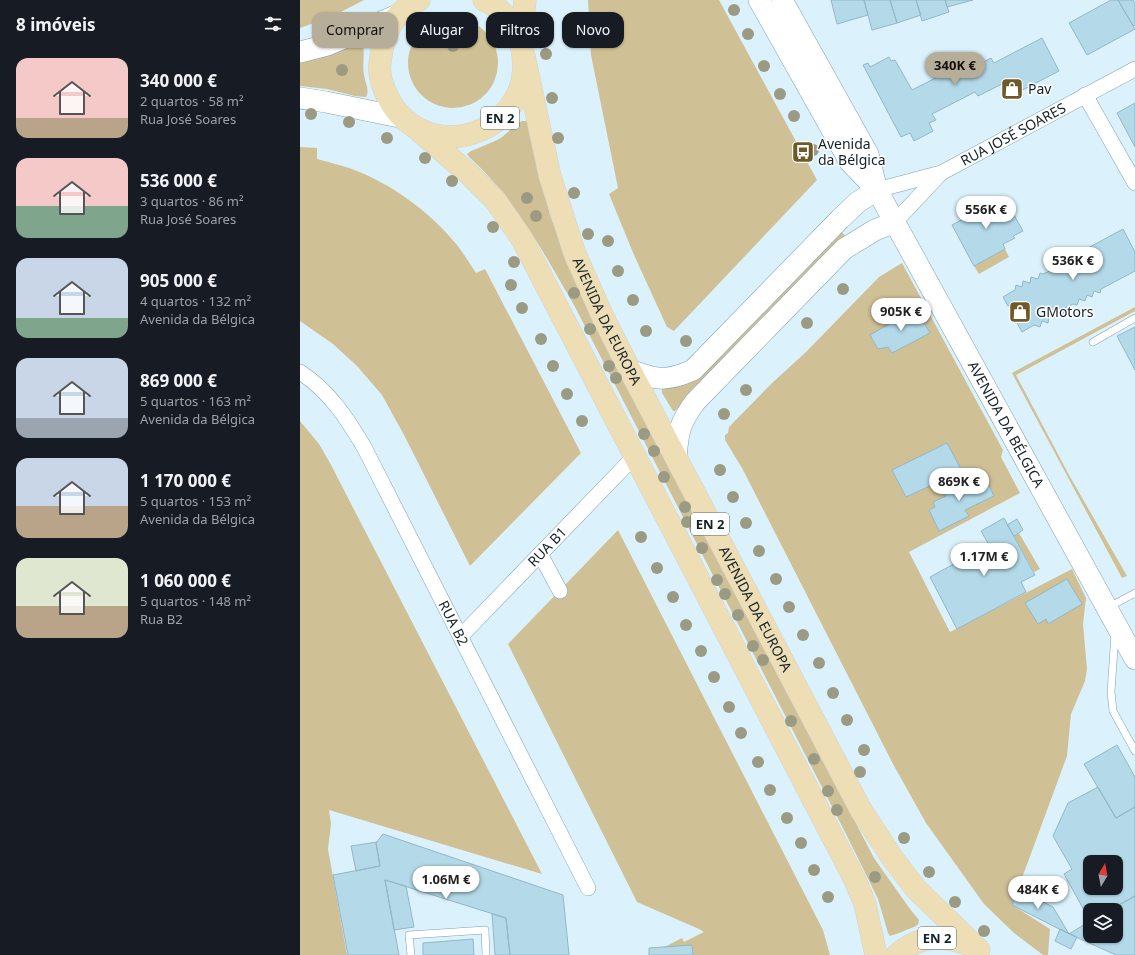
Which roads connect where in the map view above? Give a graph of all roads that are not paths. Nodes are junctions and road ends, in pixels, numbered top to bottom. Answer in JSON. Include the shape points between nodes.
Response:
{"nodes":[{"id":1,"x":484,"y":0,"type":"edge"},
{"id":2,"x":525,"y":0,"type":"edge"},
{"id":3,"x":759,"y":0,"type":"edge"},
{"id":4,"x":782,"y":0,"type":"edge"},
{"id":5,"x":409,"y":5,"type":"edge"},
{"id":6,"x":501,"y":12,"type":"edge"},
{"id":7,"x":523,"y":12,"type":"edge"},
{"id":8,"x":522,"y":48,"type":"edge"},
{"id":9,"x":300,"y":52,"type":"edge"},
{"id":10,"x":524,"y":56,"type":"junction"},
{"id":11,"x":1135,"y":69,"type":"edge"},
{"id":12,"x":1085,"y":95,"type":"junction"},
{"id":13,"x":300,"y":98,"type":"edge"},
{"id":14,"x":410,"y":123,"type":"junction"},
{"id":15,"x":941,"y":173,"type":"junction"},
{"id":16,"x":1135,"y":183,"type":"edge"},
{"id":17,"x":877,"y":190,"type":"junction"},
{"id":18,"x":895,"y":222,"type":"junction"},
{"id":19,"x":1135,"y":318,"type":"edge"},
{"id":20,"x":1093,"y":342,"type":"dead end"},
{"id":21,"x":630,"y":370,"type":"junction"},
{"id":22,"x":300,"y":372,"type":"edge"},
{"id":23,"x":634,"y":457,"type":"junction"},
{"id":24,"x":676,"y":458,"type":"junction"},
{"id":25,"x":540,"y":554,"type":"junction"},
{"id":26,"x":560,"y":591,"type":"dead end"},
{"id":27,"x":1135,"y":593,"type":"edge"},
{"id":28,"x":1112,"y":616,"type":"junction"},
{"id":29,"x":461,"y":636,"type":"junction"},
{"id":30,"x":1135,"y":659,"type":"edge"},
{"id":31,"x":1135,"y":751,"type":"edge"},
{"id":32,"x":588,"y":888,"type":"dead end"},
{"id":33,"x":982,"y":952,"type":"edge"},
{"id":34,"x":411,"y":955,"type":"edge"},
{"id":35,"x":486,"y":955,"type":"edge"},
{"id":36,"x":876,"y":955,"type":"edge"},
{"id":37,"x":897,"y":955,"type":"edge"}],
"edges":[{"from":1,"to":6,"type":"main road","number":"EN 2"},
{"from":2,"to":7,"type":"main road","number":"EN 2"},
{"from":3,"to":17,"type":"main road","name":"AVENIDA DA BÉLGICA","via":[[850,162]]},
{"from":4,"to":17,"type":"main road","name":"AVENIDA DA BÉLGICA","via":[[868,154]]},
{"from":5,"to":9,"type":"main road","via":[[327,45]]},
{"from":5,"to":14,"type":"main road","number":"EN 2","via":[[391,24],[381,46],[379,69],[384,92],[397,112]]},
{"from":8,"to":10,"type":"main road","number":"EN 2"},
{"from":10,"to":14,"type":"main road","number":"EN 2","via":[[524,76],[518,95],[507,112],[492,125],[474,134],[454,137],[434,135]]},
{"from":10,"to":21,"type":"main road","name":"AVENIDA DA EUROPA","number":"EN 2","via":[[550,176],[575,254]]},
{"from":11,"to":12,"type":"street","name":"RUA JOSÉ SOARES"},
{"from":12,"to":15,"type":"street","name":"RUA JOSÉ SOARES"},
{"from":12,"to":16,"type":"street"},
{"from":13,"to":14,"type":"main road"},
{"from":14,"to":23,"type":"main road","number":"EN 2","via":[[470,175],[494,200],[522,239]]},
{"from":15,"to":17,"type":"street"},
{"from":15,"to":18,"type":"street"},
{"from":17,"to":18,"type":"main road","name":"AVENIDA DA BÉLGICA"},
{"from":17,"to":21,"type":"main road","via":[[858,202],[840,219],[693,370],[678,377],[665,379]]},
{"from":18,"to":24,"type":"main road","via":[[875,230],[844,249],[695,402],[680,428]]},
{"from":18,"to":28,"type":"main road","name":"AVENIDA DA BÉLGICA"},
{"from":19,"to":20,"type":"lane"},
{"from":21,"to":24,"type":"main road","name":"AVENIDA DA EUROPA","number":"EN 2"},
{"from":22,"to":29,"type":"street","name":"RUA B2","via":[[323,391],[345,415],[368,453]]},
{"from":23,"to":25,"type":"street","name":"RUA B1"},
{"from":23,"to":36,"type":"main road","number":"EN 2","via":[[855,880],[866,904]]},
{"from":24,"to":33,"type":"main road","name":"AVENIDA DA EUROPA","number":"EN 2","via":[[861,810],[916,889]]},
{"from":25,"to":26,"type":"street"},
{"from":25,"to":29,"type":"street","name":"RUA B1"},
{"from":27,"to":28,"type":"lane"},
{"from":28,"to":30,"type":"main road","name":"AVENIDA DA BÉLGICA"},
{"from":28,"to":31,"type":"lane","via":[[1113,711]]},
{"from":29,"to":32,"type":"street","name":"RUA B2"},
{"from":33,"to":37,"type":"main road","number":"EN 2","via":[[961,941],[941,938],[921,941],[903,949]]},
{"from":34,"to":35,"type":"lane","via":[[408,935],[485,930]]}]}
